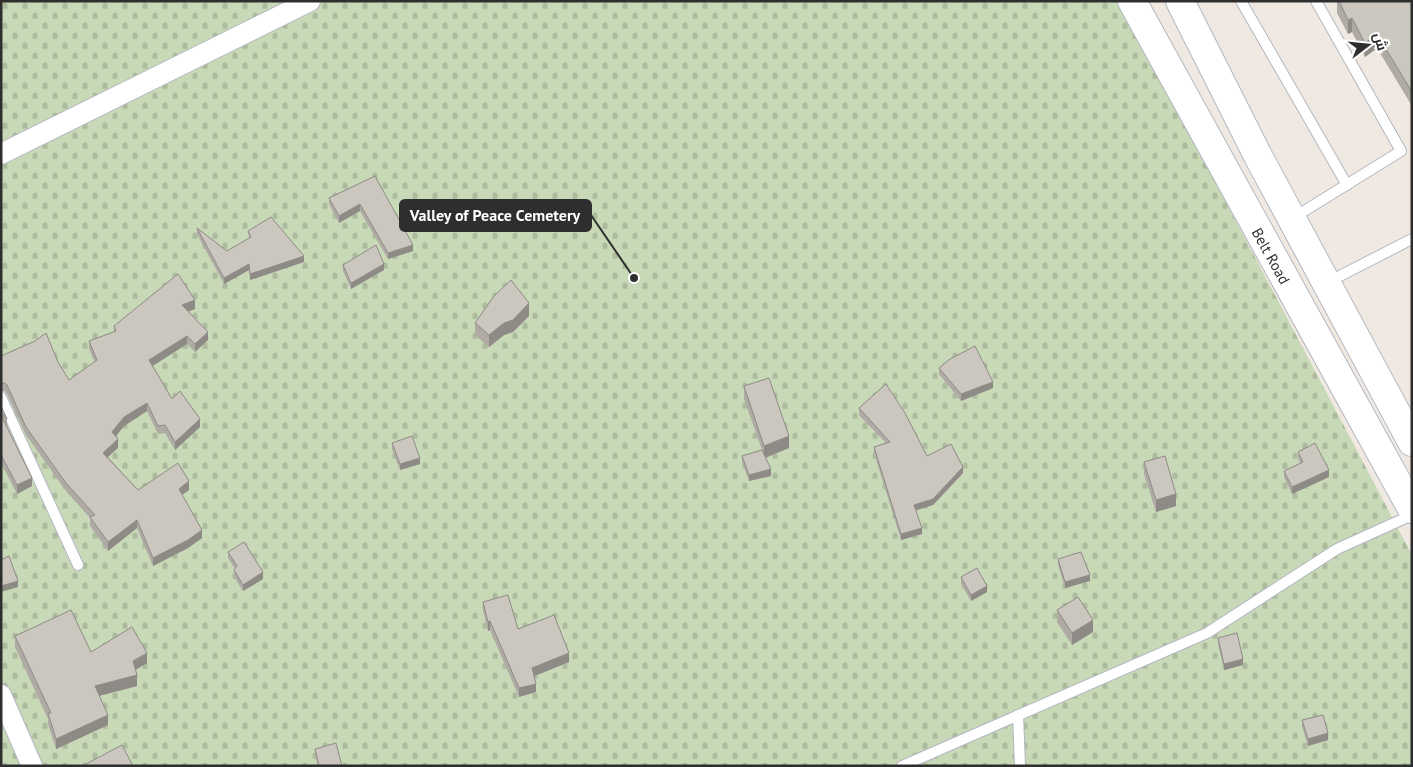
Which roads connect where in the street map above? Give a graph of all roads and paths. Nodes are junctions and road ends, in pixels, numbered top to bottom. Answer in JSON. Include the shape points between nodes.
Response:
{"nodes":[{"id":1,"x":310,"y":1,"type":"edge"},
{"id":2,"x":1132,"y":1,"type":"edge"},
{"id":3,"x":1180,"y":1,"type":"edge"},
{"id":4,"x":1241,"y":1,"type":"edge"},
{"id":5,"x":1316,"y":1,"type":"edge"},
{"id":6,"x":1,"y":154,"type":"edge"},
{"id":7,"x":1347,"y":185,"type":"junction"},
{"id":8,"x":1292,"y":219,"type":"junction"},
{"id":9,"x":1412,"y":240,"type":"edge"},
{"id":10,"x":1326,"y":283,"type":"junction"},
{"id":11,"x":1,"y":397,"type":"edge"},
{"id":12,"x":1412,"y":442,"type":"edge"},
{"id":13,"x":1412,"y":509,"type":"edge"},
{"id":14,"x":1412,"y":514,"type":"edge"},
{"id":15,"x":78,"y":565,"type":"dead end"},
{"id":16,"x":1,"y":695,"type":"edge"},
{"id":17,"x":1018,"y":715,"type":"junction"},
{"id":18,"x":32,"y":766,"type":"edge"},
{"id":19,"x":902,"y":766,"type":"edge"},
{"id":20,"x":1020,"y":766,"type":"edge"}],
"edges":[{"from":1,"to":6,"type":"street"},
{"from":2,"to":13,"type":"main road","name":"Belt Road"},
{"from":3,"to":8,"type":"main road"},
{"from":4,"to":7,"type":"lane"},
{"from":5,"to":7,"type":"lane","via":[[1401,151]]},
{"from":7,"to":8,"type":"lane"},
{"from":8,"to":10,"type":"main road"},
{"from":9,"to":10,"type":"lane"},
{"from":10,"to":12,"type":"main road"},
{"from":11,"to":15,"type":"lane"},
{"from":14,"to":17,"type":"lane","via":[[1337,549],[1208,633]]},
{"from":16,"to":18,"type":"street"},
{"from":17,"to":19,"type":"lane"},
{"from":17,"to":20,"type":"lane"}]}
